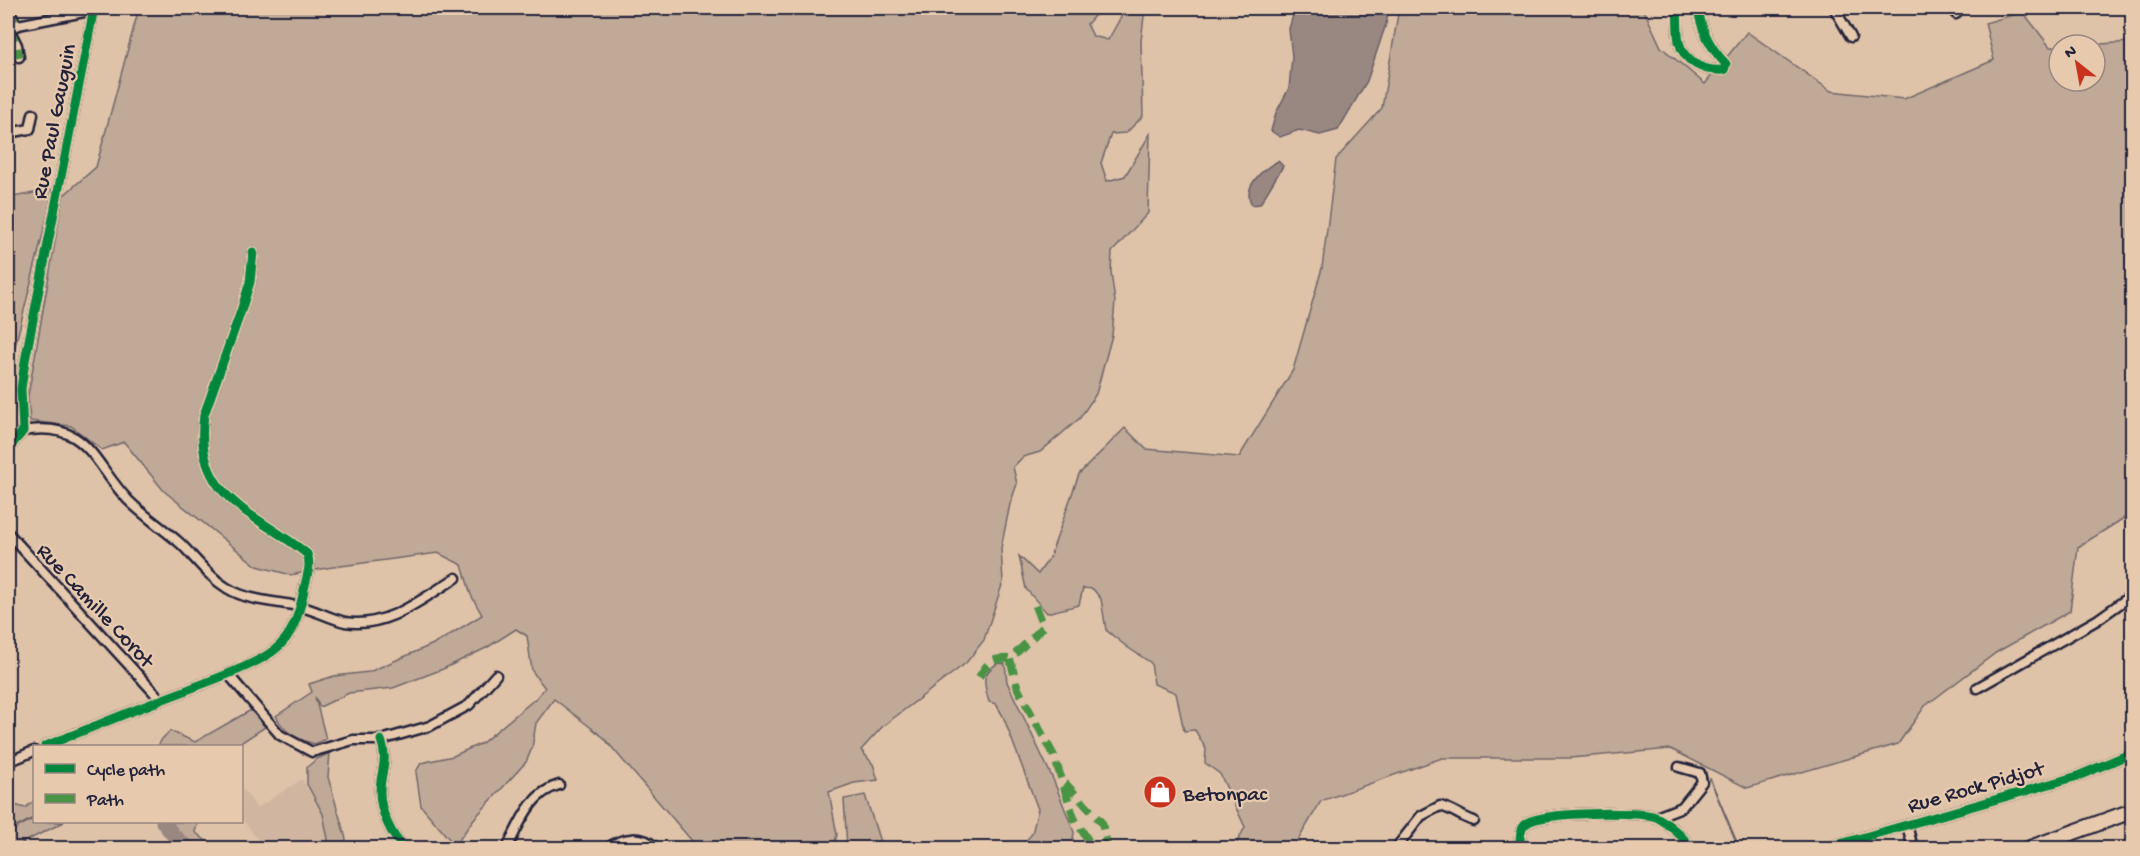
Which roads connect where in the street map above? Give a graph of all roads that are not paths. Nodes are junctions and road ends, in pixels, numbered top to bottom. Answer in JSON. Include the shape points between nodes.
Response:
{"nodes":[{"id":1,"x":8,"y":8,"type":"edge"},
{"id":2,"x":1677,"y":8,"type":"edge"},
{"id":3,"x":1698,"y":8,"type":"edge"},
{"id":4,"x":1834,"y":8,"type":"edge"},
{"id":5,"x":94,"y":9,"type":"edge"},
{"id":6,"x":11,"y":27,"type":"edge"},
{"id":7,"x":1851,"y":37,"type":"dead end"},
{"id":8,"x":20,"y":57,"type":"dead end"},
{"id":9,"x":33,"y":114,"type":"dead end"},
{"id":10,"x":8,"y":133,"type":"edge"},
{"id":11,"x":253,"y":252,"type":"dead end"},
{"id":12,"x":22,"y":431,"type":"junction"},
{"id":13,"x":8,"y":449,"type":"edge"},
{"id":14,"x":8,"y":533,"type":"edge"},
{"id":15,"x":456,"y":578,"type":"dead end"},
{"id":16,"x":2133,"y":595,"type":"edge"},
{"id":17,"x":300,"y":606,"type":"junction"},
{"id":18,"x":228,"y":674,"type":"junction"},
{"id":19,"x":496,"y":675,"type":"dead end"},
{"id":20,"x":1977,"y":688,"type":"dead end"},
{"id":21,"x":161,"y":700,"type":"junction"},
{"id":22,"x":381,"y":740,"type":"junction"},
{"id":23,"x":50,"y":745,"type":"edge"},
{"id":24,"x":33,"y":751,"type":"edge"},
{"id":25,"x":2133,"y":753,"type":"edge"},
{"id":26,"x":8,"y":762,"type":"edge"},
{"id":27,"x":1679,"y":767,"type":"dead end"},
{"id":28,"x":559,"y":785,"type":"dead end"},
{"id":29,"x":2133,"y":810,"type":"edge"},
{"id":30,"x":1656,"y":817,"type":"junction"},
{"id":31,"x":1474,"y":821,"type":"dead end"},
{"id":32,"x":1907,"y":825,"type":"junction"},
{"id":33,"x":400,"y":847,"type":"edge"},
{"id":34,"x":507,"y":849,"type":"edge"},
{"id":35,"x":608,"y":849,"type":"edge"},
{"id":36,"x":656,"y":849,"type":"edge"},
{"id":37,"x":1396,"y":849,"type":"edge"},
{"id":38,"x":1520,"y":849,"type":"edge"},
{"id":39,"x":1690,"y":849,"type":"edge"},
{"id":40,"x":1826,"y":849,"type":"edge"},
{"id":41,"x":1913,"y":849,"type":"edge"},
{"id":42,"x":2030,"y":849,"type":"edge"}],
"edges":[{"from":1,"to":6,"type":"street"},
{"from":2,"to":3,"type":"street","via":[[1679,42],[1690,60],[1711,72],[1724,70],[1726,64],[1709,43]]},
{"from":4,"to":7,"type":"street"},
{"from":5,"to":6,"type":"street"},
{"from":5,"to":12,"type":"street","name":"Rue Paul Gauguin","via":[[24,362]]},
{"from":6,"to":8,"type":"street"},
{"from":9,"to":10,"type":"street","name":"Rue Paul Gauguin","via":[[30,129]]},
{"from":11,"to":17,"type":"street","via":[[250,282],[201,432],[208,468],[225,495],[307,554],[310,561]]},
{"from":12,"to":13,"type":"street"},
{"from":12,"to":17,"type":"street","via":[[59,431],[86,445],[127,499],[227,588],[254,599]]},
{"from":14,"to":21,"type":"street","name":"Rue Camille Corot"},
{"from":15,"to":17,"type":"street","via":[[397,614],[377,621],[346,622]]},
{"from":16,"to":20,"type":"street","via":[[2097,621]]},
{"from":17,"to":18,"type":"street","via":[[293,628],[280,646]]},
{"from":18,"to":21,"type":"street"},
{"from":18,"to":22,"type":"street","via":[[280,735],[303,748],[317,751],[353,740]]},
{"from":19,"to":22,"type":"street","via":[[469,705],[451,716]]},
{"from":21,"to":23,"type":"street"},
{"from":22,"to":33,"type":"street","via":[[385,752],[380,794],[385,816]]},
{"from":24,"to":26,"type":"street"},
{"from":25,"to":32,"type":"street","name":"Rue Rock Pidjot","via":[[2078,776]]},
{"from":27,"to":30,"type":"street","via":[[1697,771],[1702,782],[1682,807]]},
{"from":28,"to":34,"type":"street","via":[[534,800]]},
{"from":29,"to":42,"type":"main road"},
{"from":30,"to":38,"type":"street","via":[[1538,817],[1526,823],[1519,835]]},
{"from":30,"to":39,"type":"street","via":[[1681,836]]},
{"from":31,"to":37,"type":"street","via":[[1440,806],[1421,816]]},
{"from":32,"to":40,"type":"street","name":"Rue Rock Pidjot"},
{"from":32,"to":41,"type":"street","name":"Rue Rock Pidjot"},
{"from":35,"to":36,"type":"street","via":[[626,838],[644,840]]}]}
